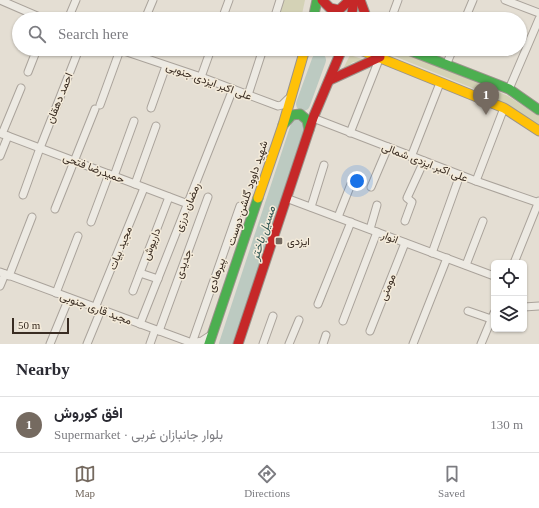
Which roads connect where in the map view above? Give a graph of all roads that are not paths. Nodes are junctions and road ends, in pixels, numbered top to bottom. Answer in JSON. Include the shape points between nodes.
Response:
{"nodes":[{"id":1,"x":0,"y":0,"type":"edge"},
{"id":2,"x":76,"y":0,"type":"edge"},
{"id":3,"x":153,"y":0,"type":"edge"},
{"id":4,"x":229,"y":0,"type":"edge"},
{"id":5,"x":280,"y":0,"type":"edge"},
{"id":6,"x":322,"y":0,"type":"edge"},
{"id":7,"x":350,"y":0,"type":"edge"},
{"id":8,"x":354,"y":0,"type":"edge"},
{"id":9,"x":360,"y":0,"type":"edge"},
{"id":10,"x":398,"y":0,"type":"edge"},
{"id":11,"x":473,"y":0,"type":"edge"},
{"id":12,"x":510,"y":1,"type":"edge"},
{"id":13,"x":28,"y":12,"type":"edge"},
{"id":14,"x":71,"y":12,"type":"edge"},
{"id":15,"x":148,"y":12,"type":"edge"},
{"id":16,"x":225,"y":12,"type":"edge"},
{"id":17,"x":276,"y":12,"type":"edge"},
{"id":18,"x":352,"y":12,"type":"edge"},
{"id":19,"x":364,"y":12,"type":"edge"},
{"id":20,"x":394,"y":12,"type":"edge"},
{"id":21,"x":468,"y":12,"type":"edge"},
{"id":22,"x":539,"y":13,"type":"edge"},
{"id":23,"x":539,"y":19,"type":"edge"},
{"id":24,"x":527,"y":47,"type":"edge"},
{"id":25,"x":34,"y":56,"type":"edge"},
{"id":26,"x":76,"y":56,"type":"edge"},
{"id":27,"x":116,"y":56,"type":"edge"},
{"id":28,"x":142,"y":56,"type":"edge"},
{"id":29,"x":208,"y":56,"type":"edge"},
{"id":30,"x":261,"y":56,"type":"edge"},
{"id":31,"x":303,"y":56,"type":"edge"},
{"id":32,"x":339,"y":56,"type":"edge"},
{"id":33,"x":424,"y":56,"type":"edge"},
{"id":34,"x":450,"y":56,"type":"edge"},
{"id":35,"x":523,"y":56,"type":"edge"},
{"id":36,"x":380,"y":57,"type":"junction"},
{"id":37,"x":446,"y":65,"type":"junction"},
{"id":38,"x":166,"y":66,"type":"junction"},
{"id":39,"x":28,"y":72,"type":"dead end"},
{"id":40,"x":201,"y":77,"type":"junction"},
{"id":41,"x":330,"y":80,"type":"junction"},
{"id":42,"x":440,"y":83,"type":"junction"},
{"id":43,"x":21,"y":88,"type":"dead end"},
{"id":44,"x":293,"y":88,"type":"junction"},
{"id":45,"x":234,"y":89,"type":"junction"},
{"id":46,"x":509,"y":90,"type":"junction"},
{"id":47,"x":248,"y":95,"type":"junction"},
{"id":48,"x":151,"y":108,"type":"dead end"},
{"id":49,"x":504,"y":108,"type":"junction"},
{"id":50,"x":539,"y":110,"type":"edge"},
{"id":51,"x":313,"y":118,"type":"junction"},
{"id":52,"x":134,"y":122,"type":"dead end"},
{"id":53,"x":282,"y":125,"type":"junction"},
{"id":54,"x":156,"y":126,"type":"dead end"},
{"id":55,"x":309,"y":130,"type":"junction"},
{"id":56,"x":539,"y":131,"type":"edge"},
{"id":57,"x":350,"y":133,"type":"junction"},
{"id":58,"x":3,"y":134,"type":"edge"},
{"id":59,"x":388,"y":147,"type":"junction"},
{"id":60,"x":40,"y":148,"type":"junction"},
{"id":61,"x":0,"y":156,"type":"edge"},
{"id":62,"x":411,"y":157,"type":"junction"},
{"id":63,"x":74,"y":161,"type":"junction"},
{"id":64,"x":424,"y":161,"type":"junction"},
{"id":65,"x":324,"y":165,"type":"dead end"},
{"id":66,"x":111,"y":175,"type":"junction"},
{"id":67,"x":460,"y":175,"type":"junction"},
{"id":68,"x":353,"y":179,"type":"dead end"},
{"id":69,"x":476,"y":181,"type":"junction"},
{"id":70,"x":135,"y":184,"type":"junction"},
{"id":71,"x":371,"y":187,"type":"dead end"},
{"id":72,"x":144,"y":188,"type":"junction"},
{"id":73,"x":23,"y":195,"type":"dead end"},
{"id":74,"x":169,"y":197,"type":"junction"},
{"id":75,"x":208,"y":197,"type":"dead end"},
{"id":76,"x":286,"y":198,"type":"junction"},
{"id":77,"x":539,"y":202,"type":"edge"},
{"id":78,"x":188,"y":204,"type":"junction"},
{"id":79,"x":377,"y":205,"type":"dead end"},
{"id":80,"x":240,"y":206,"type":"dead end"},
{"id":81,"x":310,"y":207,"type":"junction"},
{"id":82,"x":55,"y":209,"type":"dead end"},
{"id":83,"x":32,"y":217,"type":"dead end"},
{"id":84,"x":338,"y":217,"type":"junction"},
{"id":85,"x":405,"y":221,"type":"dead end"},
{"id":86,"x":91,"y":222,"type":"dead end"},
{"id":87,"x":351,"y":222,"type":"junction"},
{"id":88,"x":483,"y":222,"type":"dead end"},
{"id":89,"x":373,"y":231,"type":"junction"},
{"id":90,"x":78,"y":236,"type":"dead end"},
{"id":91,"x":405,"y":243,"type":"junction"},
{"id":92,"x":432,"y":253,"type":"junction"},
{"id":93,"x":447,"y":258,"type":"junction"},
{"id":94,"x":515,"y":260,"type":"edge"},
{"id":95,"x":466,"y":264,"type":"junction"},
{"id":96,"x":140,"y":273,"type":"junction"},
{"id":97,"x":5,"y":274,"type":"edge"},
{"id":98,"x":491,"y":275,"type":"edge"},
{"id":99,"x":158,"y":279,"type":"junction"},
{"id":100,"x":0,"y":286,"type":"edge"},
{"id":101,"x":133,"y":291,"type":"dead end"},
{"id":102,"x":56,"y":293,"type":"junction"},
{"id":103,"x":69,"y":298,"type":"junction"},
{"id":104,"x":318,"y":304,"type":"dead end"},
{"id":105,"x":539,"y":306,"type":"edge"},
{"id":106,"x":527,"y":307,"type":"edge"},
{"id":107,"x":98,"y":309,"type":"junction"},
{"id":108,"x":468,"y":311,"type":"dead end"},
{"id":109,"x":273,"y":316,"type":"dead end"},
{"id":110,"x":491,"y":316,"type":"edge"},
{"id":111,"x":299,"y":320,"type":"dead end"},
{"id":112,"x":343,"y":321,"type":"dead end"},
{"id":113,"x":491,"y":321,"type":"edge"},
{"id":114,"x":140,"y":324,"type":"junction"},
{"id":115,"x":157,"y":330,"type":"junction"},
{"id":116,"x":370,"y":331,"type":"dead end"},
{"id":117,"x":214,"y":332,"type":"junction"},
{"id":118,"x":326,"y":335,"type":"dead end"},
{"id":119,"x":192,"y":343,"type":"edge"},
{"id":120,"x":50,"y":344,"type":"edge"},
{"id":121,"x":87,"y":344,"type":"edge"},
{"id":122,"x":150,"y":344,"type":"edge"},
{"id":123,"x":210,"y":344,"type":"edge"},
{"id":124,"x":238,"y":344,"type":"edge"},
{"id":125,"x":263,"y":344,"type":"edge"},
{"id":126,"x":289,"y":344,"type":"edge"},
{"id":127,"x":323,"y":344,"type":"edge"},
{"id":128,"x":413,"y":344,"type":"edge"},
{"id":129,"x":482,"y":344,"type":"edge"}],
"edges":[{"from":1,"to":13,"type":"street"},
{"from":2,"to":14,"type":"street"},
{"from":3,"to":15,"type":"street"},
{"from":4,"to":16,"type":"street"},
{"from":5,"to":17,"type":"street"},
{"from":6,"to":7,"type":"main road","via":[[330,8],[339,10]]},
{"from":8,"to":18,"type":"main road"},
{"from":9,"to":19,"type":"main road"},
{"from":10,"to":20,"type":"street"},
{"from":11,"to":21,"type":"street"},
{"from":12,"to":22,"type":"street"},
{"from":23,"to":24,"type":"street"},
{"from":25,"to":39,"type":"street"},
{"from":26,"to":60,"type":"street","name":"احمد دهقان"},
{"from":27,"to":63,"type":"street"},
{"from":28,"to":38,"type":"street","name":"علی اکبر ایزدی جنوبی"},
{"from":29,"to":40,"type":"street"},
{"from":30,"to":47,"type":"street"},
{"from":31,"to":44,"type":"main road","name":"شهید داوود گلشن دوست"},
{"from":32,"to":41,"type":"main road"},
{"from":33,"to":37,"type":"main road"},
{"from":34,"to":37,"type":"street"},
{"from":35,"to":46,"type":"street"},
{"from":36,"to":41,"type":"main road"},
{"from":36,"to":42,"type":"main road"},
{"from":36,"to":57,"type":"street"},
{"from":37,"to":46,"type":"main road"},
{"from":38,"to":40,"type":"street","name":"علی اکبر ایزدی جنوبی"},
{"from":38,"to":48,"type":"street"},
{"from":40,"to":45,"type":"street","name":"علی اکبر ایزدی جنوبی"},
{"from":41,"to":51,"type":"main road"},
{"from":42,"to":49,"type":"main road"},
{"from":42,"to":62,"type":"street"},
{"from":43,"to":58,"type":"street"},
{"from":44,"to":47,"type":"street","name":"علی اکبر ایزدی جنوبی","via":[[288,100],[278,106]]},
{"from":44,"to":53,"type":"main road","name":"شهید داوود گلشن دوست"},
{"from":45,"to":47,"type":"street","name":"علی اکبر ایزدی جنوبی"},
{"from":45,"to":78,"type":"street","name":"رمضان درزی"},
{"from":46,"to":50,"type":"main road"},
{"from":49,"to":56,"type":"main road"},
{"from":49,"to":69,"type":"street"},
{"from":51,"to":55,"type":"main road"},
{"from":51,"to":57,"type":"street","name":"علی اکبر ایزدی شمالی"},
{"from":52,"to":66,"type":"street"},
{"from":53,"to":55,"type":"main road","via":[[291,116],[298,114],[308,120]]},
{"from":53,"to":117,"type":"main road","name":"شهید داوود گلشن دوست"},
{"from":54,"to":70,"type":"street"},
{"from":55,"to":76,"type":"main road"},
{"from":57,"to":59,"type":"street","name":"علی اکبر ایزدی شمالی"},
{"from":58,"to":60,"type":"street","name":"حمیدرضا فتحی"},
{"from":58,"to":61,"type":"street"},
{"from":59,"to":62,"type":"street","name":"علی اکبر ایزدی شمالی"},
{"from":59,"to":71,"type":"street"},
{"from":60,"to":63,"type":"street","name":"حمیدرضا فتحی"},
{"from":60,"to":73,"type":"street","name":"احمد دهقان"},
{"from":62,"to":64,"type":"street","name":"علی اکبر ایزدی شمالی"},
{"from":63,"to":66,"type":"street","name":"حمیدرضا فتحی"},
{"from":63,"to":82,"type":"street"},
{"from":64,"to":67,"type":"street","name":"علی اکبر ایزدی شمالی"},
{"from":64,"to":85,"type":"street","via":[[407,198],[412,202]]},
{"from":65,"to":81,"type":"street"},
{"from":66,"to":70,"type":"street","name":"حمیدرضا فتحی"},
{"from":66,"to":86,"type":"street"},
{"from":67,"to":69,"type":"street","name":"علی اکبر ایزدی شمالی"},
{"from":67,"to":92,"type":"street"},
{"from":68,"to":84,"type":"street"},
{"from":69,"to":77,"type":"street","name":"علی اکبر ایزدی شمالی"},
{"from":70,"to":72,"type":"street","name":"حمیدرضا فتحی"},
{"from":72,"to":74,"type":"street","name":"حمیدرضا فتحی"},
{"from":72,"to":107,"type":"street","name":"مجید بیات"},
{"from":74,"to":78,"type":"street","name":"حمیدرضا فتحی"},
{"from":74,"to":96,"type":"street","name":"داریوش"},
{"from":75,"to":115,"type":"street","name":"جدیدی"},
{"from":76,"to":81,"type":"street","name":"انوار"},
{"from":76,"to":124,"type":"main road"},
{"from":77,"to":94,"type":"street"},
{"from":78,"to":99,"type":"street","name":"رمضان درزی"},
{"from":79,"to":89,"type":"street"},
{"from":80,"to":119,"type":"street","name":"پیرهادی"},
{"from":81,"to":84,"type":"street","name":"انوار"},
{"from":83,"to":97,"type":"street"},
{"from":84,"to":87,"type":"street","name":"انوار"},
{"from":87,"to":89,"type":"street","name":"انوار"},
{"from":87,"to":104,"type":"street"},
{"from":88,"to":95,"type":"street"},
{"from":89,"to":91,"type":"street","name":"انوار"},
{"from":89,"to":112,"type":"street"},
{"from":90,"to":102,"type":"street"},
{"from":91,"to":92,"type":"street","name":"انوار"},
{"from":91,"to":116,"type":"street","name":"مومنی"},
{"from":92,"to":93,"type":"street","name":"انوار"},
{"from":93,"to":95,"type":"street","name":"انوار"},
{"from":93,"to":128,"type":"street"},
{"from":95,"to":98,"type":"street","name":"انوار"},
{"from":96,"to":99,"type":"street"},
{"from":96,"to":101,"type":"street","name":"داریوش"},
{"from":97,"to":100,"type":"street"},
{"from":97,"to":102,"type":"street","name":"مجید قاری جنوبی"},
{"from":99,"to":114,"type":"street","name":"رمضان درزی"},
{"from":102,"to":103,"type":"street","name":"مجید قاری جنوبی"},
{"from":103,"to":107,"type":"street","name":"مجید قاری جنوبی"},
{"from":103,"to":120,"type":"street"},
{"from":105,"to":106,"type":"street"},
{"from":107,"to":114,"type":"street","name":"مجید قاری جنوبی"},
{"from":107,"to":121,"type":"street","name":"مجید بیات"},
{"from":108,"to":110,"type":"street"},
{"from":109,"to":125,"type":"street"},
{"from":111,"to":126,"type":"street"},
{"from":113,"to":129,"type":"street"},
{"from":114,"to":115,"type":"street","name":"مجید قاری جنوبی"},
{"from":115,"to":119,"type":"street","name":"مجید قاری جنوبی"},
{"from":115,"to":122,"type":"street","name":"جدیدی"},
{"from":117,"to":119,"type":"street","via":[[202,341]]},
{"from":117,"to":123,"type":"main road","name":"شهید داوود گلشن دوست"},
{"from":118,"to":127,"type":"street"}]}
